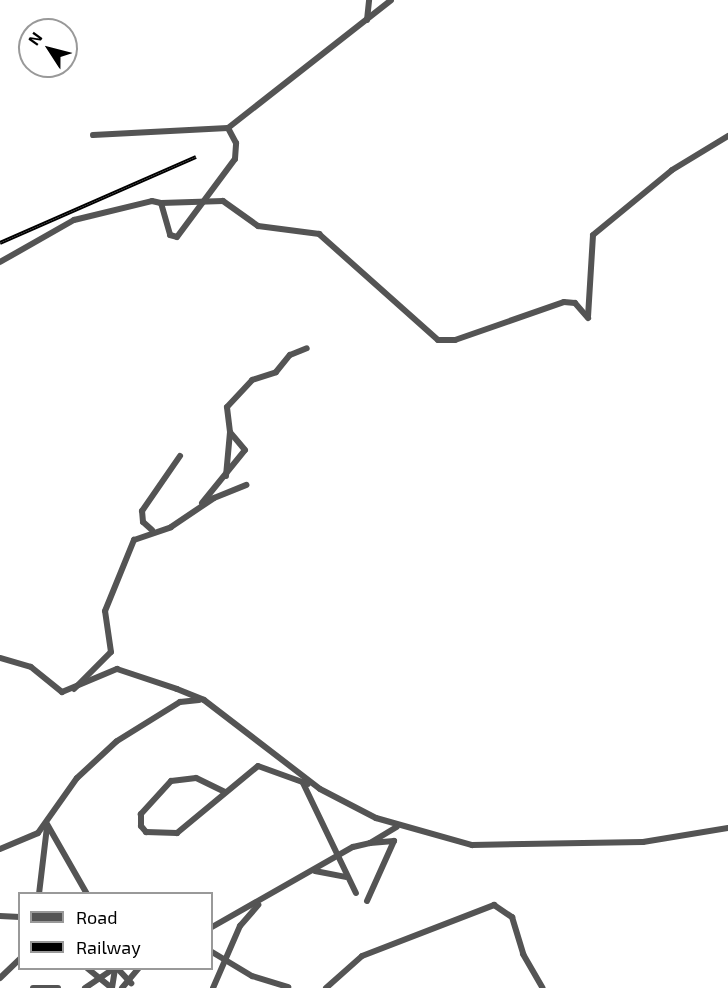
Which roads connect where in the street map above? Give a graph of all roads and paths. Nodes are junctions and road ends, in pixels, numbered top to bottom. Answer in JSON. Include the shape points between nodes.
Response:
{"nodes":[{"id":1,"x":369,"y":0,"type":"edge"},
{"id":2,"x":391,"y":0,"type":"edge"},
{"id":3,"x":367,"y":20,"type":"junction"},
{"id":4,"x":228,"y":128,"type":"junction"},
{"id":5,"x":93,"y":135,"type":"dead end"},
{"id":6,"x":728,"y":136,"type":"edge"},
{"id":7,"x":161,"y":203,"type":"junction"},
{"id":8,"x":197,"y":204,"type":"junction"},
{"id":9,"x":0,"y":262,"type":"edge"},
{"id":10,"x":308,"y":348,"type":"dead end"},
{"id":11,"x":230,"y":432,"type":"junction"},
{"id":12,"x":180,"y":456,"type":"dead end"},
{"id":13,"x":225,"y":477,"type":"junction"},
{"id":14,"x":248,"y":485,"type":"dead end"},
{"id":15,"x":189,"y":516,"type":"junction"},
{"id":16,"x":152,"y":530,"type":"junction"},
{"id":17,"x":0,"y":658,"type":"edge"},
{"id":18,"x":74,"y":690,"type":"junction"},
{"id":19,"x":204,"y":700,"type":"junction"},
{"id":20,"x":303,"y":783,"type":"junction"},
{"id":21,"x":320,"y":789,"type":"junction"},
{"id":22,"x":225,"y":792,"type":"junction"},
{"id":23,"x":47,"y":824,"type":"junction"},
{"id":24,"x":397,"y":827,"type":"dead end"},
{"id":25,"x":728,"y":828,"type":"edge"},
{"id":26,"x":370,"y":843,"type":"junction"},
{"id":27,"x":0,"y":849,"type":"edge"},
{"id":28,"x":338,"y":856,"type":"junction"},
{"id":29,"x":310,"y":872,"type":"junction"},
{"id":30,"x":346,"y":877,"type":"junction"},
{"id":31,"x":39,"y":892,"type":"edge"},
{"id":32,"x":86,"y":892,"type":"edge"},
{"id":33,"x":356,"y":893,"type":"dead end"},
{"id":34,"x":265,"y":898,"type":"junction"},
{"id":35,"x":368,"y":901,"type":"dead end"},
{"id":36,"x":0,"y":916,"type":"edge"},
{"id":37,"x":18,"y":917,"type":"edge"},
{"id":38,"x":213,"y":926,"type":"edge"},
{"id":39,"x":213,"y":953,"type":"edge"},
{"id":40,"x":224,"y":959,"type":"junction"},
{"id":41,"x":18,"y":960,"type":"edge"},
{"id":42,"x":89,"y":970,"type":"edge"},
{"id":43,"x":114,"y":970,"type":"edge"},
{"id":44,"x":116,"y":970,"type":"edge"},
{"id":45,"x":116,"y":970,"type":"edge"},
{"id":46,"x":117,"y":970,"type":"edge"},
{"id":47,"x":138,"y":970,"type":"edge"},
{"id":48,"x":0,"y":978,"type":"edge"},
{"id":49,"x":101,"y":978,"type":"junction"},
{"id":50,"x":131,"y":983,"type":"junction"},
{"id":51,"x":288,"y":987,"type":"edge"},
{"id":52,"x":33,"y":988,"type":"edge"},
{"id":53,"x":58,"y":988,"type":"edge"},
{"id":54,"x":85,"y":988,"type":"edge"},
{"id":55,"x":112,"y":988,"type":"edge"},
{"id":56,"x":119,"y":988,"type":"edge"},
{"id":57,"x":213,"y":988,"type":"edge"},
{"id":58,"x":326,"y":988,"type":"edge"},
{"id":59,"x":543,"y":988,"type":"edge"}],
"edges":[{"from":1,"to":3,"type":"street"},
{"from":2,"to":3,"type":"street"},
{"from":3,"to":4,"type":"street"},
{"from":4,"to":5,"type":"street"},
{"from":4,"to":8,"type":"street","via":[[236,143],[235,159]]},
{"from":6,"to":8,"type":"street","via":[[672,170],[593,235],[588,318],[575,303],[564,302],[455,340],[438,340],[424,331],[319,234],[258,226],[223,201]]},
{"from":7,"to":8,"type":"street"},
{"from":7,"to":8,"type":"street","via":[[170,235],[177,237]]},
{"from":7,"to":9,"type":"street","via":[[74,220]]},
{"from":10,"to":11,"type":"street","via":[[290,355],[276,372],[252,380],[227,407]]},
{"from":11,"to":13,"type":"street"},
{"from":11,"to":13,"type":"street","via":[[245,450]]},
{"from":12,"to":16,"type":"street","via":[[142,512],[143,522]]},
{"from":13,"to":15,"type":"street"},
{"from":14,"to":15,"type":"street","via":[[214,498]]},
{"from":15,"to":16,"type":"street"},
{"from":16,"to":18,"type":"street","via":[[134,540],[111,590],[105,611],[111,652]]},
{"from":17,"to":18,"type":"street","via":[[31,667],[62,692]]},
{"from":18,"to":19,"type":"street","via":[[117,669]]},
{"from":19,"to":21,"type":"street","via":[[268,754]]},
{"from":19,"to":23,"type":"street","via":[[180,702],[117,741],[77,778]]},
{"from":20,"to":21,"type":"street"},
{"from":20,"to":22,"type":"street","via":[[258,766]]},
{"from":20,"to":28,"type":"street"},
{"from":21,"to":25,"type":"street","via":[[376,818],[472,845],[643,842]]},
{"from":22,"to":22,"type":"street","via":[[177,832],[146,832],[141,826],[141,814],[171,782],[196,778]]},
{"from":23,"to":27,"type":"street"},
{"from":23,"to":31,"type":"street"},
{"from":23,"to":32,"type":"street"},
{"from":24,"to":26,"type":"street"},
{"from":26,"to":28,"type":"street"},
{"from":26,"to":35,"type":"street","via":[[394,842]]},
{"from":28,"to":29,"type":"street"},
{"from":28,"to":30,"type":"street"},
{"from":29,"to":30,"type":"street","via":[[329,869]]},
{"from":29,"to":34,"type":"street"},
{"from":30,"to":33,"type":"street"},
{"from":34,"to":38,"type":"street"},
{"from":34,"to":40,"type":"street","via":[[244,919]]},
{"from":36,"to":37,"type":"street"},
{"from":39,"to":40,"type":"street"},
{"from":40,"to":51,"type":"street","via":[[252,976]]},
{"from":40,"to":57,"type":"street"},
{"from":41,"to":48,"type":"street"},
{"from":42,"to":49,"type":"street"},
{"from":43,"to":49,"type":"street"},
{"from":44,"to":55,"type":"street"},
{"from":45,"to":56,"type":"street"},
{"from":46,"to":50,"type":"street"},
{"from":47,"to":50,"type":"street"},
{"from":49,"to":54,"type":"street"},
{"from":49,"to":55,"type":"street"},
{"from":50,"to":56,"type":"street"},
{"from":52,"to":53,"type":"street"},
{"from":58,"to":59,"type":"street","via":[[362,956],[494,905],[512,917],[523,954]]}]}
